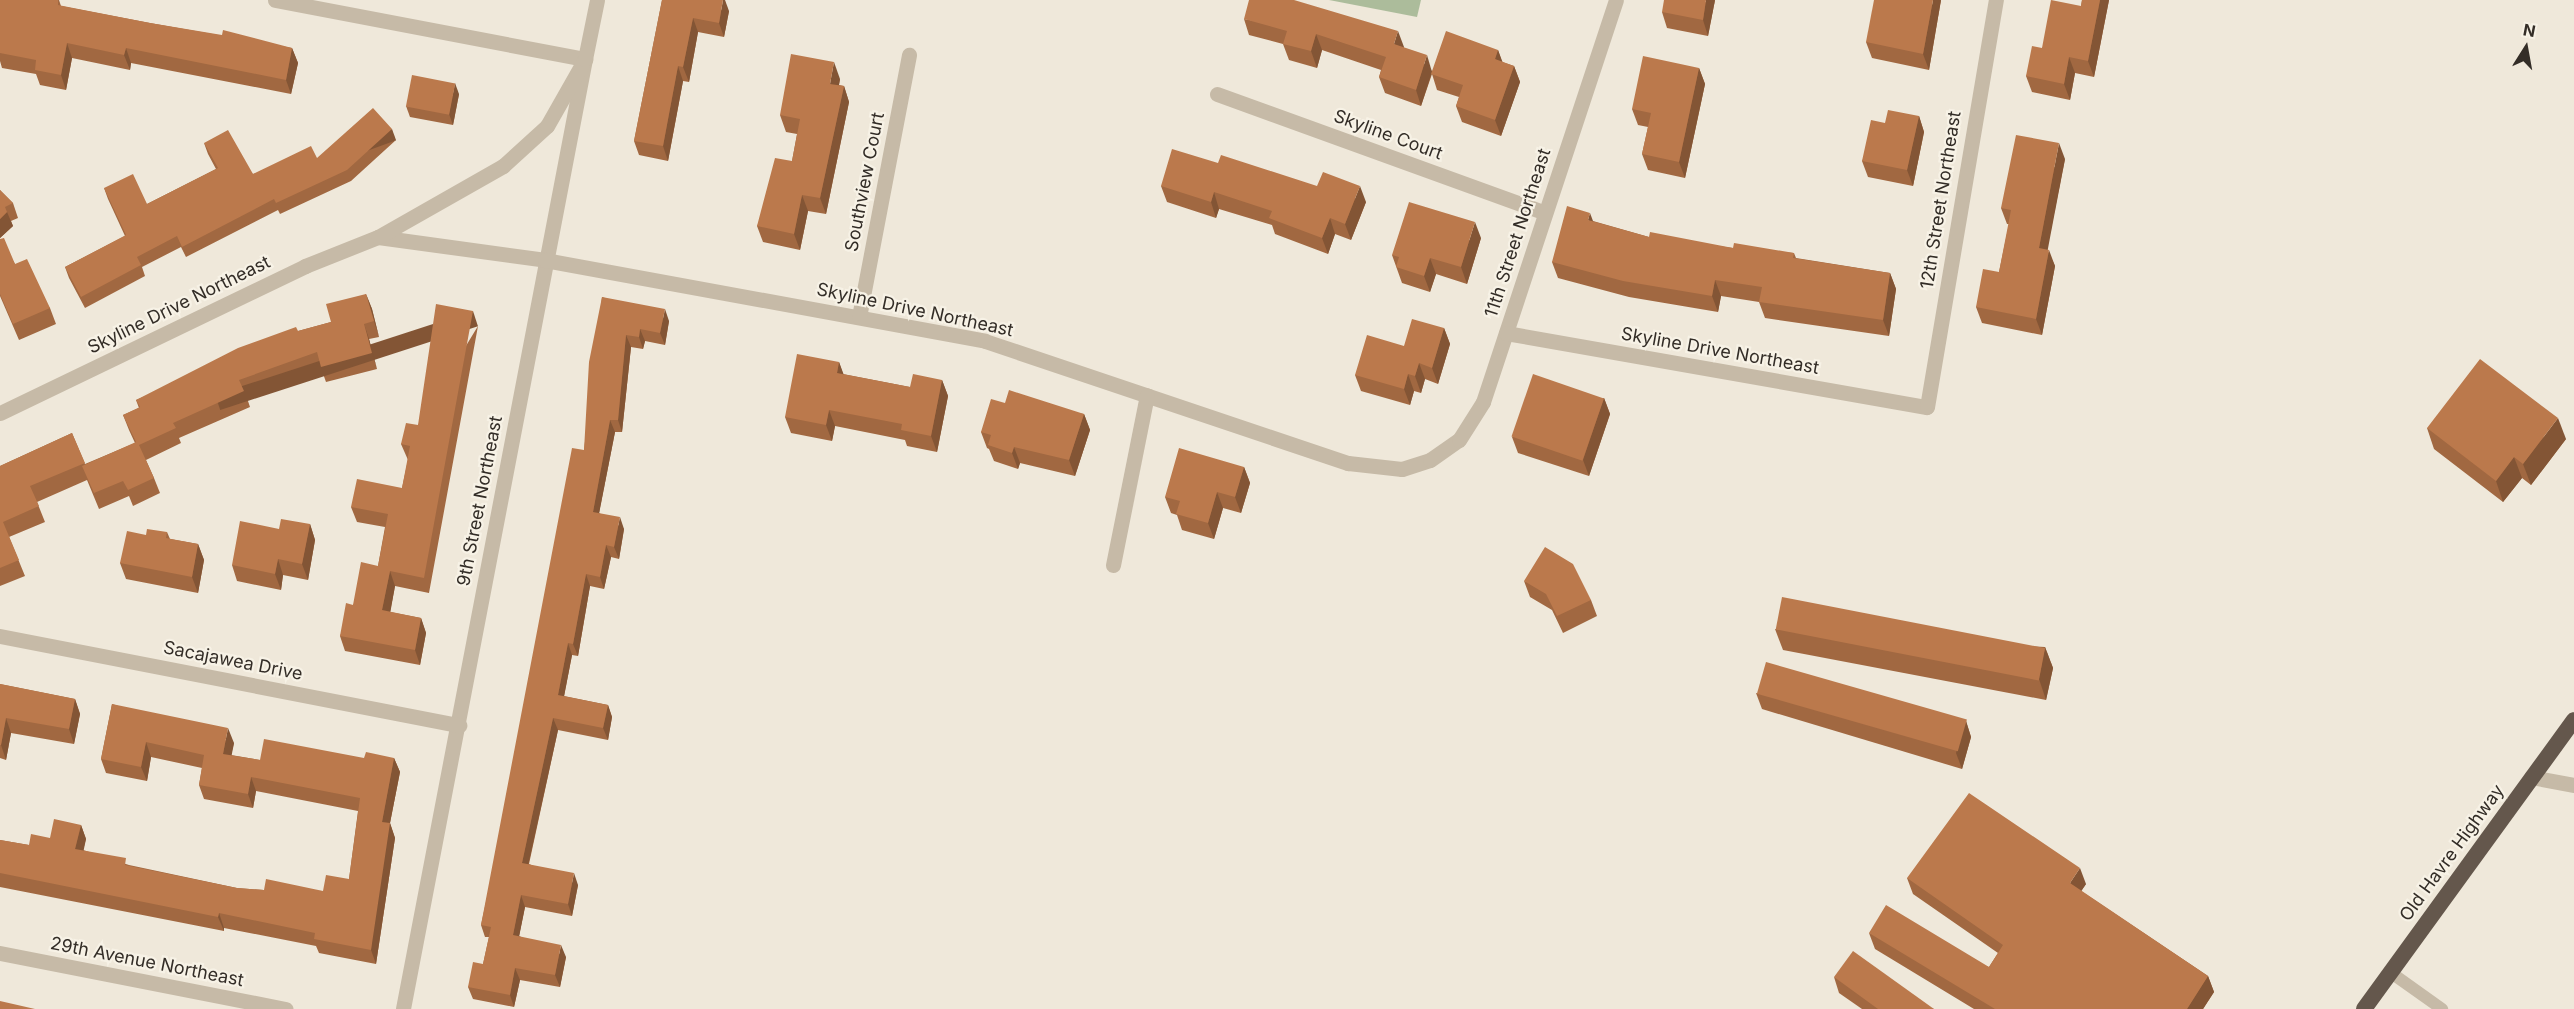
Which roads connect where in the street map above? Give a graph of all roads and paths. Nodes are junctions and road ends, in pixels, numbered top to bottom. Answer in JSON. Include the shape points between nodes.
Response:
{"nodes":[{"id":1,"x":275,"y":0,"type":"edge"},
{"id":2,"x":597,"y":0,"type":"edge"},
{"id":3,"x":1616,"y":0,"type":"edge"},
{"id":4,"x":1996,"y":0,"type":"edge"},
{"id":5,"x":909,"y":55,"type":"dead end"},
{"id":6,"x":585,"y":59,"type":"junction"},
{"id":7,"x":1217,"y":94,"type":"dead end"},
{"id":8,"x":1545,"y":213,"type":"junction"},
{"id":9,"x":378,"y":237,"type":"junction"},
{"id":10,"x":545,"y":260,"type":"junction"},
{"id":11,"x":859,"y":316,"type":"junction"},
{"id":12,"x":1506,"y":333,"type":"junction"},
{"id":13,"x":1147,"y":395,"type":"junction"},
{"id":14,"x":1927,"y":406,"type":"joint"},
{"id":15,"x":0,"y":413,"type":"edge"},
{"id":16,"x":1430,"y":459,"type":"joint"},
{"id":17,"x":1113,"y":565,"type":"dead end"},
{"id":18,"x":0,"y":636,"type":"edge"},
{"id":19,"x":2574,"y":720,"type":"edge"},
{"id":20,"x":459,"y":725,"type":"junction"},
{"id":21,"x":2531,"y":777,"type":"junction"},
{"id":22,"x":2574,"y":785,"type":"edge"},
{"id":23,"x":0,"y":953,"type":"edge"},
{"id":24,"x":2390,"y":972,"type":"junction"},
{"id":25,"x":286,"y":1009,"type":"edge"},
{"id":26,"x":403,"y":1009,"type":"edge"},
{"id":27,"x":2364,"y":1009,"type":"edge"},
{"id":28,"x":2442,"y":1009,"type":"edge"}],
"edges":[{"from":1,"to":6,"type":"street"},
{"from":2,"to":6,"type":"street","name":"9th Street Northeast"},
{"from":3,"to":8,"type":"street","name":"11th Street Northeast"},
{"from":4,"to":14,"type":"street","name":"12th Street Northeast"},
{"from":5,"to":11,"type":"street","name":"Southview Court"},
{"from":6,"to":9,"type":"street","name":"Skyline Drive Northeast","via":[[547,126],[503,166]]},
{"from":6,"to":10,"type":"street","name":"9th Street Northeast"},
{"from":7,"to":8,"type":"street","name":"Skyline Court"},
{"from":8,"to":12,"type":"street","name":"11th Street Northeast"},
{"from":9,"to":10,"type":"street","name":"Skyline Drive Northeast"},
{"from":9,"to":15,"type":"street","name":"Skyline Drive Northeast","via":[[305,266]]},
{"from":10,"to":11,"type":"street","name":"Skyline Drive Northeast"},
{"from":10,"to":20,"type":"street","name":"9th Street Northeast"},
{"from":11,"to":13,"type":"street","name":"Skyline Drive Northeast","via":[[985,341]]},
{"from":12,"to":14,"type":"street","name":"Skyline Drive Northeast"},
{"from":12,"to":16,"type":"street","name":"11th Street Northeast","via":[[1483,402],[1459,440]]},
{"from":13,"to":16,"type":"street","name":"Skyline Drive Northeast","via":[[1348,463],[1402,469]]},
{"from":13,"to":17,"type":"street"},
{"from":18,"to":20,"type":"street","name":"Sacajawea Drive"},
{"from":19,"to":21,"type":"highway","name":"Old Havre Highway"},
{"from":20,"to":26,"type":"street","name":"9th Street Northeast"},
{"from":21,"to":22,"type":"street"},
{"from":21,"to":24,"type":"highway","name":"Old Havre Highway"},
{"from":23,"to":25,"type":"street","name":"29th Avenue Northeast"},
{"from":24,"to":27,"type":"highway","name":"Old Havre Highway"},
{"from":24,"to":28,"type":"lane"}]}
